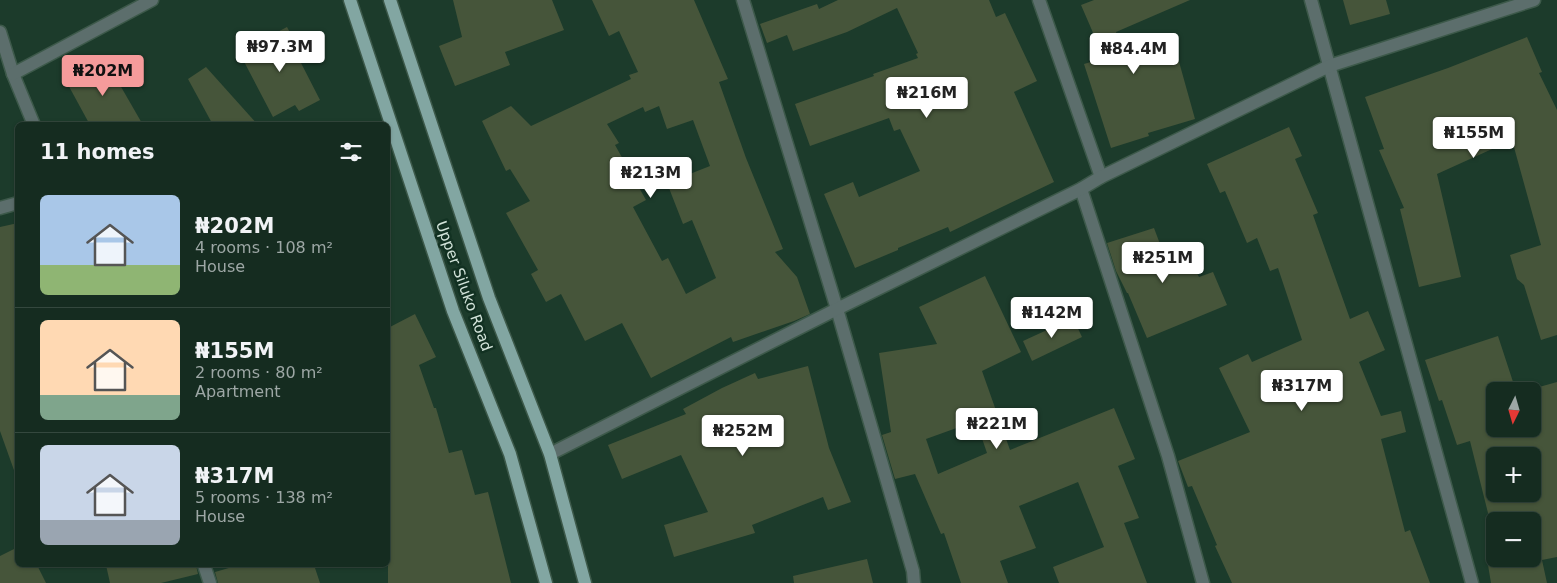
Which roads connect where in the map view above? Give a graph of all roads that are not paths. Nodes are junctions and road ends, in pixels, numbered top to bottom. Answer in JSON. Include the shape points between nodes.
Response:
{"nodes":[{"id":1,"x":152,"y":0,"type":"edge"},
{"id":2,"x":350,"y":0,"type":"edge"},
{"id":3,"x":390,"y":0,"type":"edge"},
{"id":4,"x":743,"y":0,"type":"edge"},
{"id":5,"x":1039,"y":0,"type":"edge"},
{"id":6,"x":1311,"y":0,"type":"edge"},
{"id":7,"x":1534,"y":0,"type":"edge"},
{"id":8,"x":0,"y":32,"type":"edge"},
{"id":9,"x":1329,"y":66,"type":"junction"},
{"id":10,"x":13,"y":74,"type":"junction"},
{"id":11,"x":33,"y":122,"type":"edge"},
{"id":12,"x":1101,"y":177,"type":"junction"},
{"id":13,"x":1081,"y":188,"type":"junction"},
{"id":14,"x":15,"y":204,"type":"edge"},
{"id":15,"x":0,"y":208,"type":"edge"},
{"id":16,"x":837,"y":309,"type":"junction"},
{"id":17,"x":550,"y":454,"type":"junction"},
{"id":18,"x":205,"y":567,"type":"edge"},
{"id":19,"x":210,"y":583,"type":"edge"},
{"id":20,"x":546,"y":583,"type":"edge"},
{"id":21,"x":585,"y":583,"type":"edge"},
{"id":22,"x":914,"y":583,"type":"edge"},
{"id":23,"x":1202,"y":583,"type":"edge"},
{"id":24,"x":1472,"y":583,"type":"edge"}],
"edges":[{"from":1,"to":10,"type":"street"},
{"from":2,"to":20,"type":"main road","name":"Upper Siluko Road","via":[[453,311],[510,454]]},
{"from":3,"to":17,"type":"main road","name":"Upper Siluko Road","via":[[489,298]]},
{"from":4,"to":16,"type":"street"},
{"from":5,"to":12,"type":"street"},
{"from":6,"to":9,"type":"street"},
{"from":7,"to":9,"type":"street"},
{"from":8,"to":10,"type":"street"},
{"from":9,"to":12,"type":"street"},
{"from":9,"to":24,"type":"street"},
{"from":10,"to":11,"type":"street"},
{"from":12,"to":13,"type":"street"},
{"from":13,"to":16,"type":"street"},
{"from":13,"to":23,"type":"street","via":[[1168,456]]},
{"from":14,"to":15,"type":"street"},
{"from":16,"to":17,"type":"street"},
{"from":16,"to":22,"type":"street"},
{"from":17,"to":21,"type":"main road","name":"Upper Siluko Road"},
{"from":18,"to":19,"type":"street"}]}
